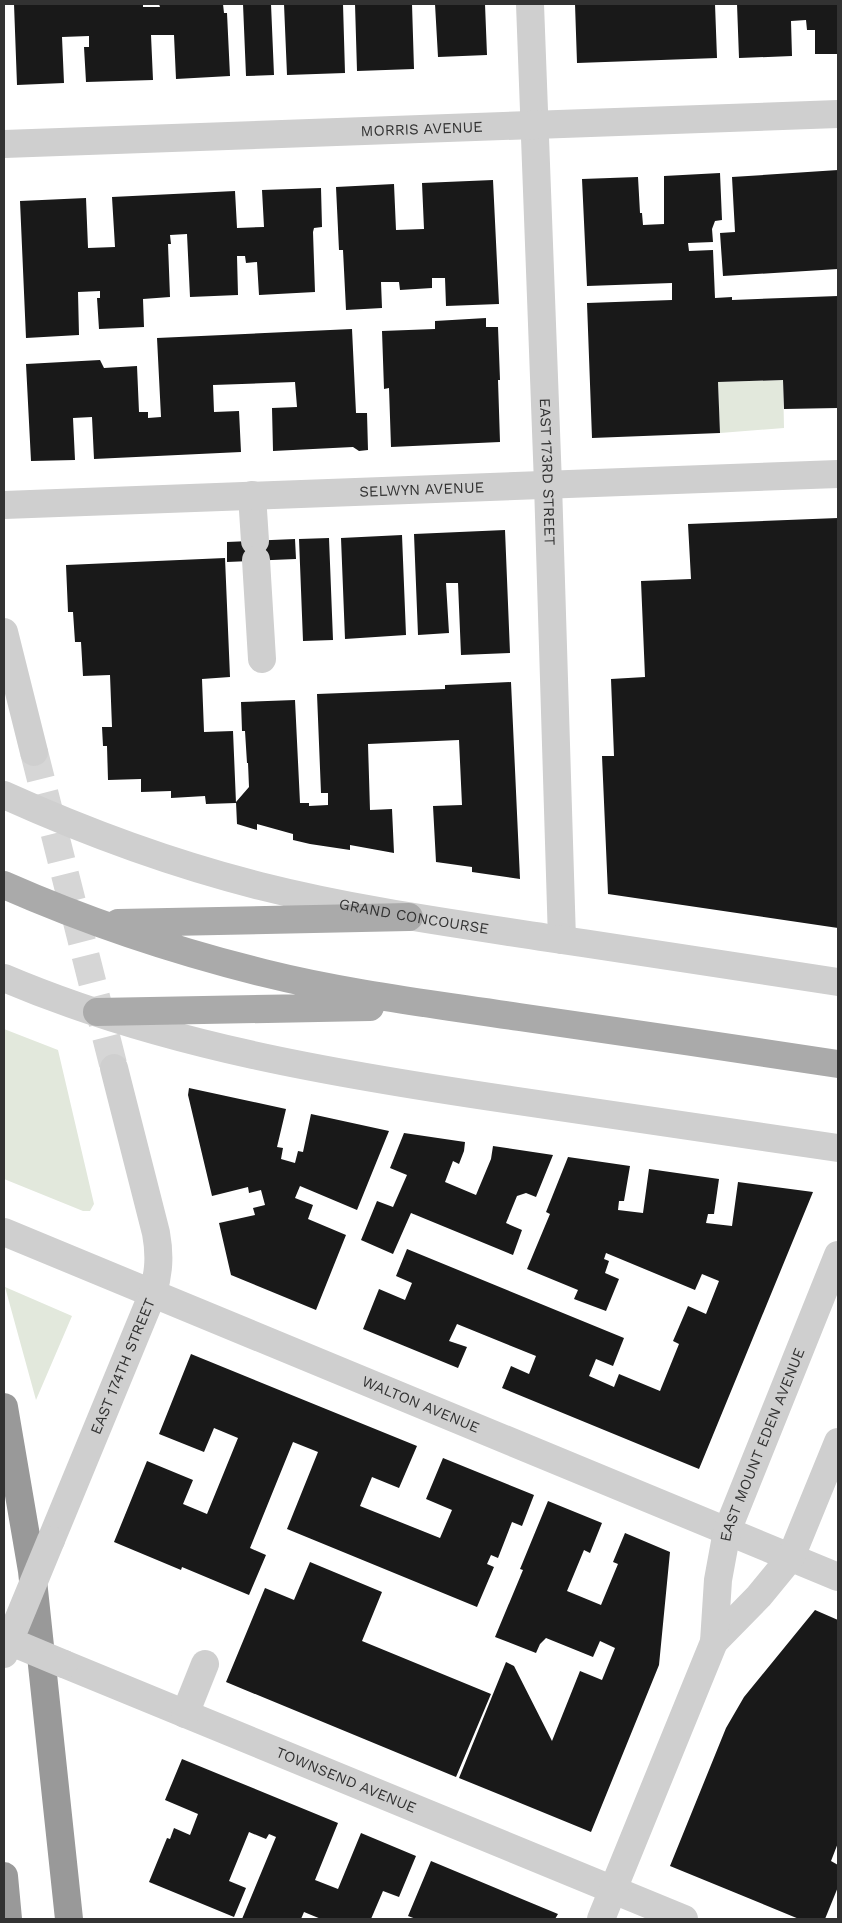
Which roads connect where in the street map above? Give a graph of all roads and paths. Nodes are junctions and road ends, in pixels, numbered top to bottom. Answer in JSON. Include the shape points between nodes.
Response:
{"nodes":[{"id":1,"x":530,"y":4,"type":"edge"},
{"id":2,"x":838,"y":114,"type":"edge"},
{"id":3,"x":534,"y":125,"type":"junction"},
{"id":4,"x":4,"y":144,"type":"edge"},
{"id":5,"x":838,"y":474,"type":"edge"},
{"id":6,"x":548,"y":484,"type":"junction"},
{"id":7,"x":252,"y":496,"type":"junction"},
{"id":8,"x":4,"y":505,"type":"edge"},
{"id":9,"x":4,"y":632,"type":"edge"},
{"id":10,"x":262,"y":659,"type":"dead end"},
{"id":11,"x":34,"y":752,"type":"tunnel mouth"},
{"id":12,"x":4,"y":795,"type":"edge"},
{"id":13,"x":4,"y":886,"type":"edge"},
{"id":14,"x":409,"y":917,"type":"junction"},
{"id":15,"x":100,"y":923,"type":"junction"},
{"id":16,"x":562,"y":940,"type":"junction"},
{"id":17,"x":4,"y":978,"type":"edge"},
{"id":18,"x":838,"y":982,"type":"edge"},
{"id":19,"x":441,"y":1005,"type":"junction"},
{"id":20,"x":97,"y":1012,"type":"junction"},
{"id":21,"x":838,"y":1064,"type":"edge"},
{"id":22,"x":114,"y":1068,"type":"tunnel mouth"},
{"id":23,"x":838,"y":1148,"type":"edge"},
{"id":24,"x":4,"y":1232,"type":"edge"},
{"id":25,"x":838,"y":1255,"type":"edge"},
{"id":26,"x":153,"y":1293,"type":"junction"},
{"id":27,"x":4,"y":1406,"type":"edge"},
{"id":28,"x":838,"y":1442,"type":"edge"},
{"id":29,"x":727,"y":1531,"type":"junction"},
{"id":30,"x":791,"y":1558,"type":"junction"},
{"id":31,"x":838,"y":1577,"type":"edge"},
{"id":32,"x":714,"y":1642,"type":"junction"},
{"id":33,"x":6,"y":1647,"type":"edge"},
{"id":34,"x":205,"y":1664,"type":"dead end"},
{"id":35,"x":185,"y":1714,"type":"junction"},
{"id":36,"x":4,"y":1876,"type":"edge"},
{"id":37,"x":613,"y":1890,"type":"junction"},
{"id":38,"x":8,"y":1919,"type":"edge"},
{"id":39,"x":69,"y":1919,"type":"edge"},
{"id":40,"x":601,"y":1919,"type":"edge"},
{"id":41,"x":684,"y":1919,"type":"edge"}],
"edges":[{"from":1,"to":3,"type":"street","name":"EAST 173RD STREET"},
{"from":2,"to":3,"type":"street","name":"MORRIS AVENUE"},
{"from":3,"to":4,"type":"street","name":"MORRIS AVENUE"},
{"from":3,"to":6,"type":"street","name":"EAST 173RD STREET"},
{"from":5,"to":6,"type":"street","name":"SELWYN AVENUE"},
{"from":6,"to":7,"type":"street","name":"SELWYN AVENUE"},
{"from":6,"to":16,"type":"street","name":"EAST 173RD STREET"},
{"from":7,"to":8,"type":"street","name":"SELWYN AVENUE"},
{"from":7,"to":10,"type":"street"},
{"from":9,"to":11,"type":"street"},
{"from":12,"to":14,"type":"street","name":"GRAND CONCOURSE","via":[[141,849],[221,876],[336,904]]},
{"from":13,"to":15,"type":"main road"},
{"from":14,"to":15,"type":"main road"},
{"from":14,"to":16,"type":"street","name":"GRAND CONCOURSE"},
{"from":15,"to":19,"type":"main road","via":[[182,951],[267,974],[353,992]]},
{"from":16,"to":18,"type":"street","name":"GRAND CONCOURSE"},
{"from":17,"to":20,"type":"street"},
{"from":19,"to":20,"type":"main road"},
{"from":19,"to":21,"type":"main road"},
{"from":20,"to":23,"type":"street","via":[[220,1047],[348,1075]]},
{"from":22,"to":26,"type":"street","name":"EAST 174TH STREET","via":[[158,1245],[159,1269]]},
{"from":24,"to":26,"type":"street","name":"WALTON AVENUE"},
{"from":25,"to":29,"type":"street","name":"EAST MOUNT EDEN AVENUE"},
{"from":26,"to":29,"type":"street","name":"WALTON AVENUE"},
{"from":26,"to":33,"type":"street","name":"EAST 174TH STREET","bridge":true},
{"from":27,"to":39,"type":"highway","via":[[32,1571]]},
{"from":28,"to":30,"type":"street","name":"EAST MOUNT EDEN AVENUE"},
{"from":29,"to":30,"type":"street","name":"WALTON AVENUE"},
{"from":29,"to":32,"type":"street","name":"EAST MOUNT EDEN AVENUE","via":[[718,1580]]},
{"from":30,"to":31,"type":"street","name":"WALTON AVENUE"},
{"from":30,"to":32,"type":"street","name":"EAST MOUNT EDEN AVENUE"},
{"from":32,"to":37,"type":"street","name":"EAST MOUNT EDEN AVENUE"},
{"from":33,"to":35,"type":"street","name":"TOWNSEND AVENUE","bridge":true,"via":[[64,1664]]},
{"from":34,"to":35,"type":"street"},
{"from":35,"to":37,"type":"street","name":"TOWNSEND AVENUE"},
{"from":36,"to":38,"type":"highway"},
{"from":37,"to":40,"type":"street","name":"EAST MOUNT EDEN AVENUE"},
{"from":37,"to":41,"type":"street","name":"TOWNSEND AVENUE"}]}
